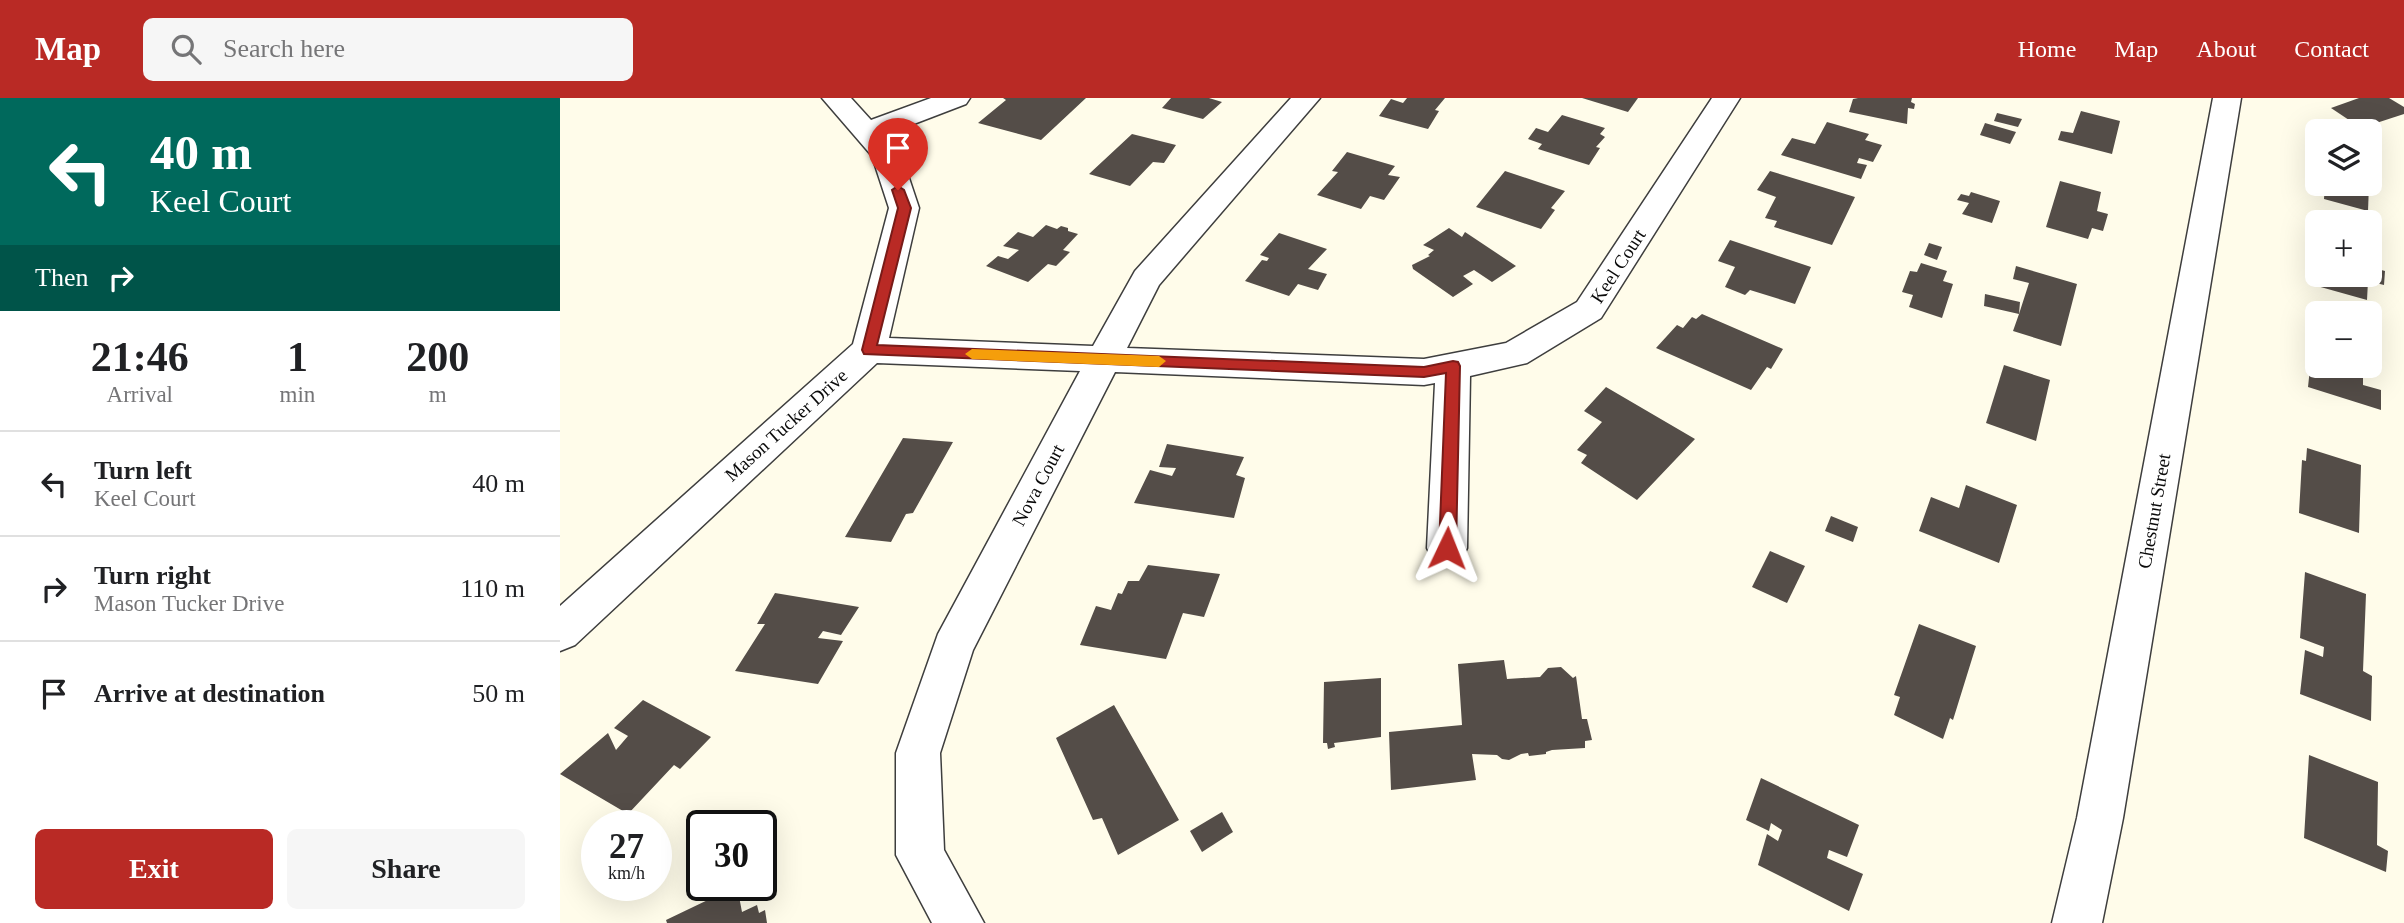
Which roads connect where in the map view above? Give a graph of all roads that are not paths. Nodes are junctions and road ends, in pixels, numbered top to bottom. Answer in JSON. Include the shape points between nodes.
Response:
{"nodes":[{"id":1,"x":836,"y":98,"type":"edge"},
{"id":2,"x":956,"y":98,"type":"edge"},
{"id":3,"x":1306,"y":98,"type":"edge"},
{"id":4,"x":1726,"y":98,"type":"edge"},
{"id":5,"x":2227,"y":98,"type":"edge"},
{"id":6,"x":867,"y":132,"type":"junction"},
{"id":7,"x":869,"y":350,"type":"junction"},
{"id":8,"x":1104,"y":359,"type":"junction"},
{"id":9,"x":1453,"y":366,"type":"junction"},
{"id":10,"x":1447,"y":548,"type":"dead end"},
{"id":11,"x":560,"y":632,"type":"edge"},
{"id":12,"x":959,"y":923,"type":"edge"},
{"id":13,"x":2077,"y":923,"type":"edge"}],
"edges":[{"from":1,"to":6,"type":"street"},
{"from":2,"to":6,"type":"street"},
{"from":3,"to":8,"type":"street","name":"Nova Court","via":[[1146,279]]},
{"from":4,"to":9,"type":"street","name":"Keel Court","via":[[1589,310],[1515,354]]},
{"from":5,"to":13,"type":"street","name":"Chestnut Street","via":[[2100,818]]},
{"from":6,"to":7,"type":"street","via":[[886,154],[904,208]]},
{"from":7,"to":8,"type":"street","name":"Keel Court"},
{"from":7,"to":11,"type":"street","name":"Mason Tucker Drive"},
{"from":8,"to":9,"type":"street","name":"Keel Court","via":[[1424,372]]},
{"from":8,"to":12,"type":"street","name":"Nova Court","via":[[953,647],[918,753],[920,855]]},
{"from":9,"to":10,"type":"street"}]}
